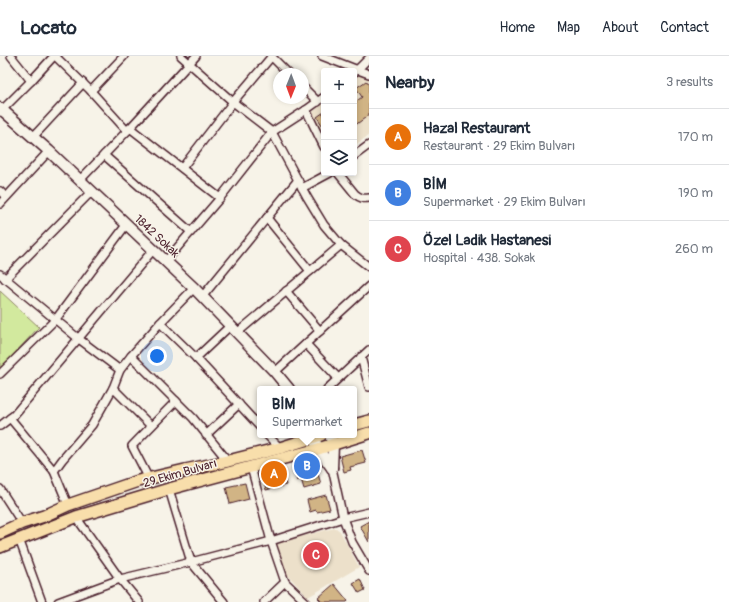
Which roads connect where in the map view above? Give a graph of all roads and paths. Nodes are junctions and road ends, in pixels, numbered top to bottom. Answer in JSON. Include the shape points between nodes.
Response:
{"nodes":[{"id":1,"x":11,"y":56,"type":"edge"},
{"id":2,"x":54,"y":56,"type":"edge"},
{"id":3,"x":124,"y":56,"type":"edge"},
{"id":4,"x":181,"y":56,"type":"edge"},
{"id":5,"x":196,"y":56,"type":"edge"},
{"id":6,"x":272,"y":56,"type":"edge"},
{"id":7,"x":322,"y":56,"type":"edge"},
{"id":8,"x":369,"y":58,"type":"edge"},
{"id":9,"x":189,"y":64,"type":"junction"},
{"id":10,"x":284,"y":68,"type":"edge"},
{"id":11,"x":348,"y":68,"type":"edge"},
{"id":12,"x":357,"y":71,"type":"edge"},
{"id":13,"x":357,"y":72,"type":"edge"},
{"id":14,"x":369,"y":74,"type":"edge"},
{"id":15,"x":31,"y":81,"type":"junction"},
{"id":16,"x":83,"y":83,"type":"junction"},
{"id":17,"x":91,"y":91,"type":"junction"},
{"id":18,"x":309,"y":93,"type":"edge"},
{"id":19,"x":321,"y":99,"type":"edge"},
{"id":20,"x":233,"y":102,"type":"junction"},
{"id":21,"x":318,"y":102,"type":"junction"},
{"id":22,"x":1,"y":110,"type":"edge"},
{"id":23,"x":306,"y":110,"type":"junction"},
{"id":24,"x":129,"y":129,"type":"junction"},
{"id":25,"x":272,"y":132,"type":"junction"},
{"id":26,"x":34,"y":137,"type":"junction"},
{"id":27,"x":321,"y":141,"type":"edge"},
{"id":28,"x":369,"y":145,"type":"edge"},
{"id":29,"x":49,"y":151,"type":"junction"},
{"id":30,"x":357,"y":154,"type":"edge"},
{"id":31,"x":104,"y":155,"type":"junction"},
{"id":32,"x":182,"y":168,"type":"junction"},
{"id":33,"x":324,"y":176,"type":"edge"},
{"id":34,"x":340,"y":176,"type":"edge"},
{"id":35,"x":80,"y":180,"type":"junction"},
{"id":36,"x":298,"y":180,"type":"junction"},
{"id":37,"x":302,"y":188,"type":"junction"},
{"id":38,"x":0,"y":191,"type":"edge"},
{"id":39,"x":92,"y":192,"type":"junction"},
{"id":40,"x":6,"y":197,"type":"junction"},
{"id":41,"x":220,"y":198,"type":"junction"},
{"id":42,"x":369,"y":198,"type":"edge"},
{"id":43,"x":0,"y":204,"type":"edge"},
{"id":44,"x":266,"y":218,"type":"junction"},
{"id":45,"x":126,"y":225,"type":"junction"},
{"id":46,"x":191,"y":232,"type":"junction"},
{"id":47,"x":341,"y":245,"type":"junction"},
{"id":48,"x":154,"y":250,"type":"junction"},
{"id":49,"x":165,"y":262,"type":"junction"},
{"id":50,"x":369,"y":267,"type":"edge"},
{"id":51,"x":310,"y":271,"type":"junction"},
{"id":52,"x":3,"y":277,"type":"edge"},
{"id":53,"x":369,"y":286,"type":"edge"},
{"id":54,"x":194,"y":288,"type":"junction"},
{"id":55,"x":286,"y":292,"type":"junction"},
{"id":56,"x":202,"y":297,"type":"junction"},
{"id":57,"x":56,"y":319,"type":"junction"},
{"id":58,"x":160,"y":323,"type":"junction"},
{"id":59,"x":233,"y":329,"type":"junction"},
{"id":60,"x":320,"y":332,"type":"junction"},
{"id":61,"x":79,"y":339,"type":"junction"},
{"id":62,"x":306,"y":344,"type":"junction"},
{"id":63,"x":369,"y":350,"type":"edge"},
{"id":64,"x":131,"y":356,"type":"junction"},
{"id":65,"x":361,"y":357,"type":"junction"},
{"id":66,"x":196,"y":358,"type":"junction"},
{"id":67,"x":120,"y":370,"type":"junction"},
{"id":68,"x":276,"y":372,"type":"junction"},
{"id":69,"x":0,"y":374,"type":"edge"},
{"id":70,"x":338,"y":378,"type":"junction"},
{"id":71,"x":287,"y":386,"type":"edge"},
{"id":72,"x":330,"y":386,"type":"edge"},
{"id":73,"x":369,"y":387,"type":"edge"},
{"id":74,"x":113,"y":388,"type":"junction"},
{"id":75,"x":176,"y":401,"type":"junction"},
{"id":76,"x":239,"y":404,"type":"junction"},
{"id":77,"x":10,"y":418,"type":"junction"},
{"id":78,"x":369,"y":421,"type":"edge"},
{"id":79,"x":257,"y":424,"type":"edge"},
{"id":80,"x":357,"y":424,"type":"edge"},
{"id":81,"x":0,"y":425,"type":"edge"},
{"id":82,"x":151,"y":426,"type":"junction"},
{"id":83,"x":369,"y":433,"type":"edge"},
{"id":84,"x":206,"y":435,"type":"junction"},
{"id":85,"x":357,"y":435,"type":"edge"},
{"id":86,"x":270,"y":438,"type":"edge"},
{"id":87,"x":310,"y":438,"type":"edge"},
{"id":88,"x":316,"y":438,"type":"edge"},
{"id":89,"x":342,"y":438,"type":"edge"},
{"id":90,"x":331,"y":440,"type":"edge"},
{"id":91,"x":280,"y":448,"type":"junction"},
{"id":92,"x":318,"y":449,"type":"junction"},
{"id":93,"x":228,"y":461,"type":"junction"},
{"id":94,"x":251,"y":467,"type":"junction"},
{"id":95,"x":332,"y":468,"type":"junction"},
{"id":96,"x":54,"y":471,"type":"junction"},
{"id":97,"x":149,"y":479,"type":"junction"},
{"id":98,"x":0,"y":489,"type":"edge"},
{"id":99,"x":169,"y":489,"type":"junction"},
{"id":100,"x":68,"y":505,"type":"junction"},
{"id":101,"x":369,"y":512,"type":"edge"},
{"id":102,"x":76,"y":517,"type":"junction"},
{"id":103,"x":343,"y":518,"type":"junction"},
{"id":104,"x":22,"y":523,"type":"junction"},
{"id":105,"x":0,"y":533,"type":"edge"},
{"id":106,"x":19,"y":539,"type":"junction"},
{"id":107,"x":271,"y":541,"type":"junction"},
{"id":108,"x":0,"y":547,"type":"edge"},
{"id":109,"x":191,"y":562,"type":"junction"},
{"id":110,"x":369,"y":571,"type":"edge"},
{"id":111,"x":120,"y":579,"type":"junction"},
{"id":112,"x":285,"y":582,"type":"junction"},
{"id":113,"x":42,"y":602,"type":"edge"},
{"id":114,"x":58,"y":602,"type":"edge"},
{"id":115,"x":138,"y":602,"type":"edge"},
{"id":116,"x":224,"y":602,"type":"edge"},
{"id":117,"x":264,"y":602,"type":"edge"},
{"id":118,"x":306,"y":602,"type":"edge"}],
"edges":[{"from":1,"to":15,"type":"street"},
{"from":2,"to":15,"type":"street"},
{"from":2,"to":16,"type":"street"},
{"from":3,"to":17,"type":"street"},
{"from":4,"to":9,"type":"street"},
{"from":5,"to":9,"type":"street"},
{"from":6,"to":10,"type":"street"},
{"from":6,"to":20,"type":"street"},
{"from":7,"to":11,"type":"street"},
{"from":8,"to":12,"type":"street"},
{"from":9,"to":20,"type":"street"},
{"from":9,"to":24,"type":"street"},
{"from":13,"to":14,"type":"street"},
{"from":15,"to":22,"type":"street"},
{"from":16,"to":17,"type":"street"},
{"from":16,"to":26,"type":"street"},
{"from":17,"to":24,"type":"street"},
{"from":18,"to":21,"type":"street"},
{"from":19,"to":21,"type":"street"},
{"from":20,"to":25,"type":"street"},
{"from":20,"to":32,"type":"street"},
{"from":21,"to":23,"type":"street"},
{"from":22,"to":26,"type":"street","name":"1842 Sokak"},
{"from":23,"to":25,"type":"street"},
{"from":23,"to":27,"type":"street"},
{"from":24,"to":31,"type":"street"},
{"from":24,"to":32,"type":"street"},
{"from":25,"to":36,"type":"street"},
{"from":25,"to":41,"type":"street"},
{"from":26,"to":29,"type":"street","name":"1842 Sokak"},
{"from":28,"to":30,"type":"street"},
{"from":29,"to":35,"type":"street","name":"1842 Sokak"},
{"from":29,"to":40,"type":"street"},
{"from":31,"to":35,"type":"street"},
{"from":31,"to":46,"type":"street"},
{"from":32,"to":41,"type":"street"},
{"from":33,"to":37,"type":"street"},
{"from":34,"to":42,"type":"street","via":[[355,194],[364,199]]},
{"from":35,"to":39,"type":"street","name":"1842 Sokak"},
{"from":36,"to":37,"type":"street"},
{"from":36,"to":44,"type":"street"},
{"from":37,"to":47,"type":"street","via":[[324,225]]},
{"from":38,"to":40,"type":"street"},
{"from":39,"to":45,"type":"street","name":"1842 Sokak"},
{"from":39,"to":52,"type":"street"},
{"from":40,"to":43,"type":"street"},
{"from":41,"to":46,"type":"street"},
{"from":44,"to":51,"type":"street"},
{"from":44,"to":56,"type":"street"},
{"from":45,"to":48,"type":"street","name":"1842 Sokak"},
{"from":45,"to":57,"type":"street"},
{"from":46,"to":49,"type":"street"},
{"from":47,"to":50,"type":"street"},
{"from":47,"to":51,"type":"street"},
{"from":48,"to":49,"type":"street","name":"1842 Sokak"},
{"from":48,"to":61,"type":"street"},
{"from":49,"to":54,"type":"street","name":"1842 Sokak"},
{"from":51,"to":55,"type":"street"},
{"from":52,"to":57,"type":"street"},
{"from":53,"to":60,"type":"street"},
{"from":54,"to":56,"type":"street","name":"1842 Sokak"},
{"from":54,"to":58,"type":"street"},
{"from":55,"to":59,"type":"street"},
{"from":55,"to":60,"type":"street"},
{"from":56,"to":59,"type":"street","name":"1842 Sokak"},
{"from":57,"to":61,"type":"street"},
{"from":57,"to":69,"type":"street"},
{"from":58,"to":64,"type":"street"},
{"from":58,"to":66,"type":"street"},
{"from":59,"to":66,"type":"street"},
{"from":59,"to":68,"type":"street","name":"1842 Sokak"},
{"from":60,"to":62,"type":"street"},
{"from":61,"to":67,"type":"street"},
{"from":61,"to":77,"type":"street"},
{"from":62,"to":68,"type":"street"},
{"from":62,"to":70,"type":"street"},
{"from":63,"to":65,"type":"street"},
{"from":64,"to":67,"type":"street"},
{"from":64,"to":75,"type":"street"},
{"from":65,"to":70,"type":"street"},
{"from":65,"to":73,"type":"street"},
{"from":66,"to":76,"type":"street"},
{"from":67,"to":74,"type":"street"},
{"from":68,"to":71,"type":"street","name":"1842 Sokak"},
{"from":70,"to":72,"type":"street"},
{"from":74,"to":82,"type":"street"},
{"from":74,"to":96,"type":"street","via":[[92,424]]},
{"from":75,"to":82,"type":"street"},
{"from":75,"to":84,"type":"street"},
{"from":76,"to":79,"type":"street"},
{"from":76,"to":84,"type":"street"},
{"from":77,"to":81,"type":"street"},
{"from":77,"to":96,"type":"street"},
{"from":78,"to":80,"type":"main road"},
{"from":82,"to":97,"type":"street","via":[[132,446]]},
{"from":83,"to":85,"type":"main road","name":"29 Ekim Bulvarı"},
{"from":84,"to":93,"type":"street"},
{"from":86,"to":91,"type":"street"},
{"from":87,"to":91,"type":"main road","name":"29 Ekim Bulvarı"},
{"from":88,"to":92,"type":"street"},
{"from":89,"to":90,"type":"main road","name":"29 Ekim Bulvarı"},
{"from":90,"to":92,"type":"main road","name":"29 Ekim Bulvarı"},
{"from":90,"to":95,"type":"street"},
{"from":91,"to":93,"type":"main road","name":"29 Ekim Bulvarı"},
{"from":92,"to":94,"type":"main road","name":"29 Ekim Bulvarı"},
{"from":92,"to":95,"type":"street"},
{"from":93,"to":97,"type":"main road","name":"29 Ekim Bulvarı"},
{"from":94,"to":99,"type":"main road","name":"29 Ekim Bulvarı"},
{"from":94,"to":107,"type":"street"},
{"from":95,"to":103,"type":"street"},
{"from":96,"to":100,"type":"street"},
{"from":97,"to":100,"type":"main road","name":"29 Ekim Bulvarı"},
{"from":98,"to":104,"type":"street"},
{"from":99,"to":102,"type":"main road","name":"29 Ekim Bulvarı"},
{"from":99,"to":109,"type":"street"},
{"from":100,"to":104,"type":"main road","name":"29 Ekim Bulvarı"},
{"from":101,"to":103,"type":"street"},
{"from":102,"to":106,"type":"main road","name":"29 Ekim Bulvarı"},
{"from":102,"to":111,"type":"street"},
{"from":103,"to":107,"type":"street"},
{"from":103,"to":110,"type":"street","via":[[352,542]]},
{"from":104,"to":105,"type":"main road","name":"29 Ekim Bulvarı"},
{"from":106,"to":108,"type":"main road","name":"29 Ekim Bulvarı"},
{"from":106,"to":113,"type":"street"},
{"from":107,"to":109,"type":"street"},
{"from":107,"to":112,"type":"street"},
{"from":109,"to":111,"type":"street"},
{"from":109,"to":116,"type":"street"},
{"from":111,"to":114,"type":"street"},
{"from":111,"to":115,"type":"street"},
{"from":112,"to":117,"type":"street"},
{"from":112,"to":118,"type":"street"}]}
